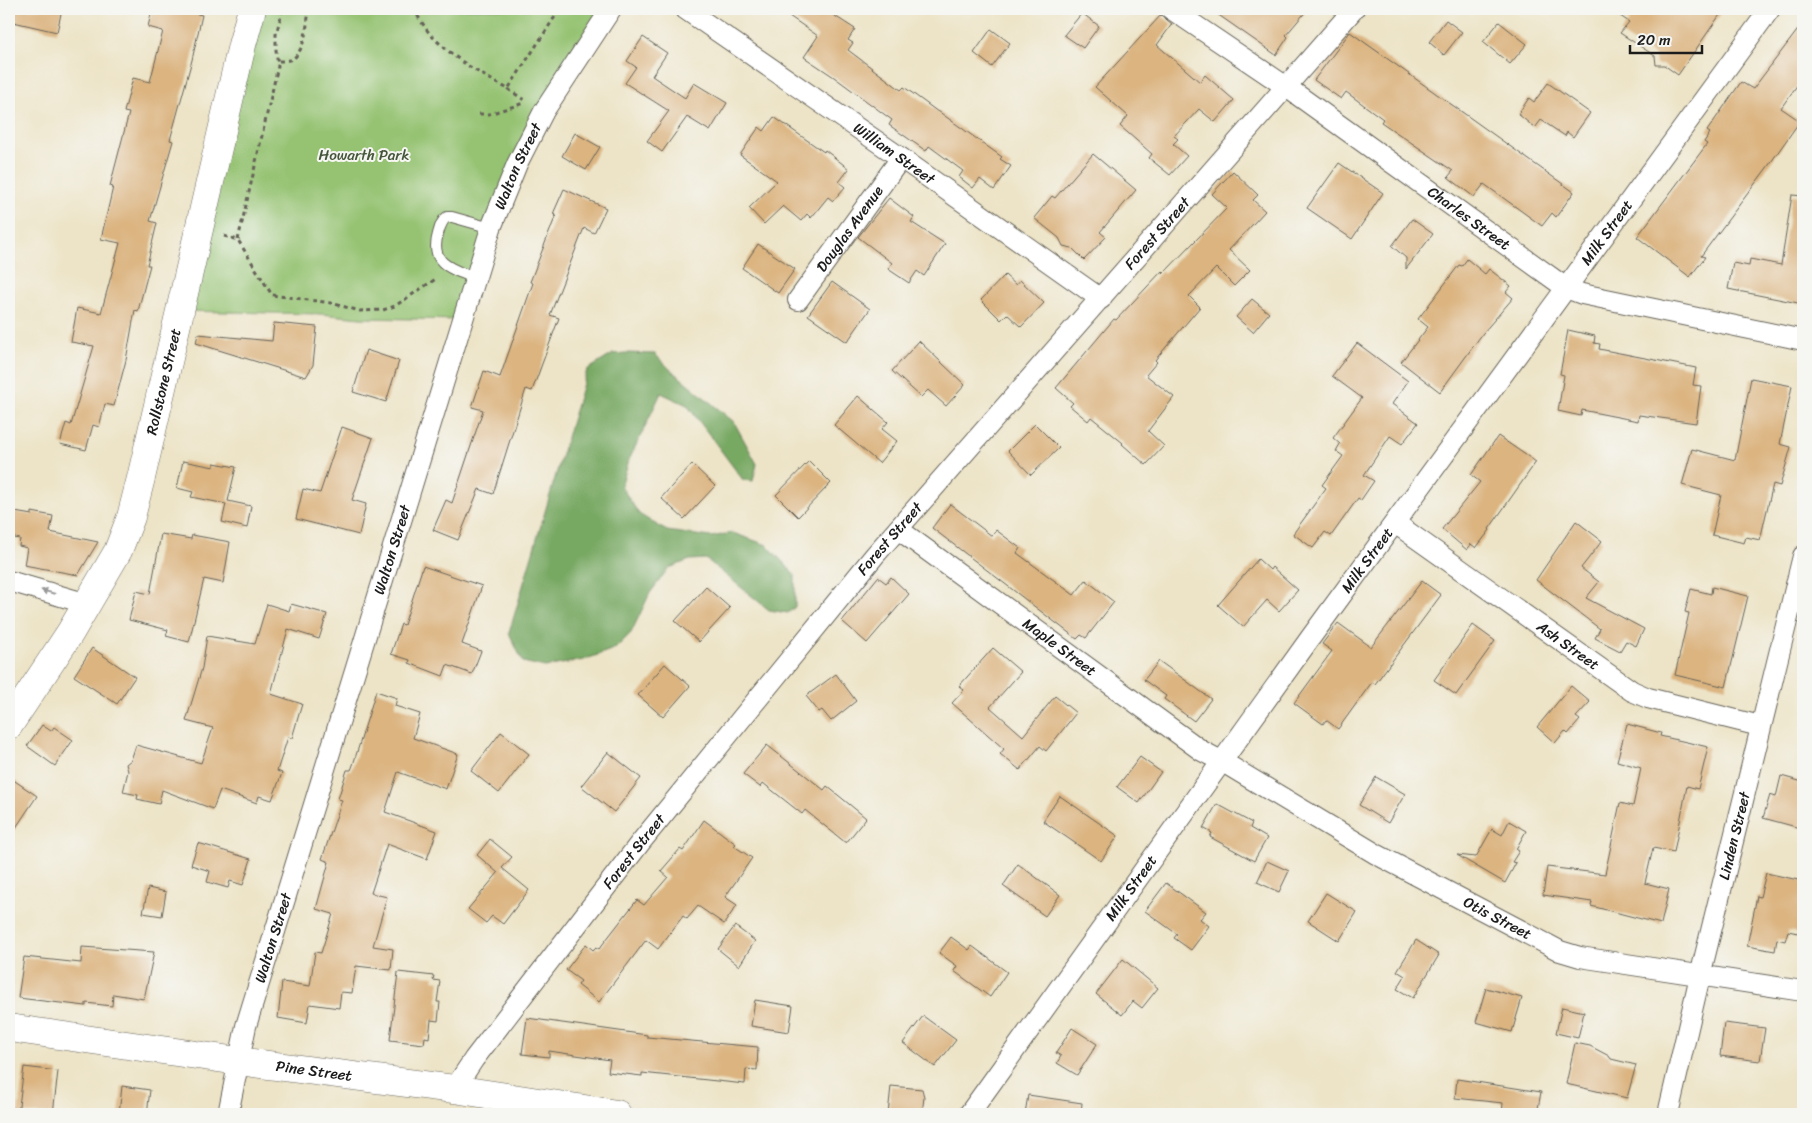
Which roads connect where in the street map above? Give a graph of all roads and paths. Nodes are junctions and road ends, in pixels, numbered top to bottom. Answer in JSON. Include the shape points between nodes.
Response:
{"nodes":[{"id":1,"x":252,"y":9,"type":"edge"},
{"id":2,"x":283,"y":9,"type":"edge"},
{"id":3,"x":310,"y":9,"type":"edge"},
{"id":4,"x":413,"y":9,"type":"edge"},
{"id":5,"x":560,"y":9,"type":"edge"},
{"id":6,"x":611,"y":9,"type":"edge"},
{"id":7,"x":685,"y":9,"type":"edge"},
{"id":8,"x":1171,"y":9,"type":"edge"},
{"id":9,"x":1354,"y":9,"type":"edge"},
{"id":10,"x":1770,"y":9,"type":"edge"},
{"id":11,"x":279,"y":61,"type":"junction"},
{"id":12,"x":1285,"y":86,"type":"junction"},
{"id":13,"x":528,"y":102,"type":"dead end"},
{"id":14,"x":478,"y":114,"type":"dead end"},
{"id":15,"x":901,"y":158,"type":"junction"},
{"id":16,"x":491,"y":228,"type":"junction"},
{"id":17,"x":199,"y":229,"type":"junction"},
{"id":18,"x":238,"y":240,"type":"junction"},
{"id":19,"x":446,"y":265,"type":"junction"},
{"id":20,"x":475,"y":278,"type":"junction"},
{"id":21,"x":1566,"y":288,"type":"junction"},
{"id":22,"x":1101,"y":299,"type":"junction"},
{"id":23,"x":798,"y":300,"type":"dead end"},
{"id":24,"x":1803,"y":340,"type":"edge"},
{"id":25,"x":1395,"y":523,"type":"junction"},
{"id":26,"x":898,"y":529,"type":"junction"},
{"id":27,"x":1803,"y":556,"type":"edge"},
{"id":28,"x":9,"y":581,"type":"edge"},
{"id":29,"x":88,"y":604,"type":"junction"},
{"id":30,"x":9,"y":726,"type":"edge"},
{"id":31,"x":1760,"y":726,"type":"junction"},
{"id":32,"x":1223,"y":762,"type":"junction"},
{"id":33,"x":1700,"y":976,"type":"junction"},
{"id":34,"x":1803,"y":991,"type":"edge"},
{"id":35,"x":9,"y":1028,"type":"edge"},
{"id":36,"x":238,"y":1061,"type":"junction"},
{"id":37,"x":454,"y":1089,"type":"junction"},
{"id":38,"x":534,"y":1108,"type":"edge"},
{"id":39,"x":228,"y":1114,"type":"edge"},
{"id":40,"x":617,"y":1114,"type":"edge"},
{"id":41,"x":969,"y":1114,"type":"edge"},
{"id":42,"x":1668,"y":1114,"type":"edge"}],
"edges":[{"from":1,"to":17,"type":"main road","name":"Rollstone Street"},
{"from":2,"to":11,"type":"path","via":[[276,34]]},
{"from":3,"to":11,"type":"path","via":[[298,53],[289,60]]},
{"from":4,"to":5,"type":"path","via":[[430,34],[447,50],[508,89]]},
{"from":6,"to":16,"type":"street","name":"Walton Street","via":[[544,111],[517,164]]},
{"from":7,"to":15,"type":"street","name":"William Street"},
{"from":8,"to":12,"type":"street","name":"Charles Street"},
{"from":9,"to":12,"type":"street","name":"Forest Street"},
{"from":10,"to":21,"type":"street","name":"Milk Street"},
{"from":11,"to":18,"type":"path"},
{"from":12,"to":21,"type":"street","name":"Charles Street"},
{"from":12,"to":22,"type":"street","name":"Forest Street"},
{"from":13,"to":14,"type":"path","via":[[489,114]]},
{"from":15,"to":22,"type":"street","name":"William Street"},
{"from":15,"to":23,"type":"street","name":"Douglas Avenue"},
{"from":16,"to":19,"type":"lane","via":[[452,217],[444,219],[435,249]]},
{"from":16,"to":20,"type":"street","name":"Walton Street"},
{"from":17,"to":18,"type":"path"},
{"from":17,"to":29,"type":"main road","name":"Rollstone Street","via":[[133,509],[118,551]]},
{"from":18,"to":19,"type":"path","via":[[272,296],[331,303],[360,311],[395,306],[435,280]]},
{"from":19,"to":20,"type":"lane"},
{"from":20,"to":36,"type":"street","name":"Walton Street","via":[[271,942]]},
{"from":21,"to":24,"type":"street","name":"Charles Street"},
{"from":21,"to":25,"type":"street","name":"Milk Street"},
{"from":22,"to":26,"type":"street","name":"Forest Street"},
{"from":25,"to":31,"type":"street","name":"Ash Street","via":[[1632,692]]},
{"from":25,"to":32,"type":"street","name":"Milk Street"},
{"from":26,"to":32,"type":"street","name":"Maple Street","via":[[1202,751]]},
{"from":26,"to":37,"type":"street","name":"Forest Street","via":[[640,843]]},
{"from":27,"to":31,"type":"street","name":"Linden Street"},
{"from":29,"to":28,"type":"street","one_way":true},
{"from":29,"to":30,"type":"main road","name":"Rollstone Street"},
{"from":31,"to":33,"type":"street","name":"Linden Street"},
{"from":32,"to":33,"type":"street","name":"Otis Street","via":[[1376,854],[1560,951]]},
{"from":32,"to":41,"type":"street","name":"Milk Street"},
{"from":33,"to":34,"type":"street","name":"Otis Street"},
{"from":33,"to":42,"type":"street","name":"Linden Street"},
{"from":35,"to":36,"type":"main road","name":"Pine Street"},
{"from":36,"to":37,"type":"main road","name":"Pine Street"},
{"from":36,"to":39,"type":"street","name":"Walton Street"},
{"from":37,"to":38,"type":"main road","name":"Pine Street"},
{"from":38,"to":40,"type":"main road","name":"Pine Street"}]}
